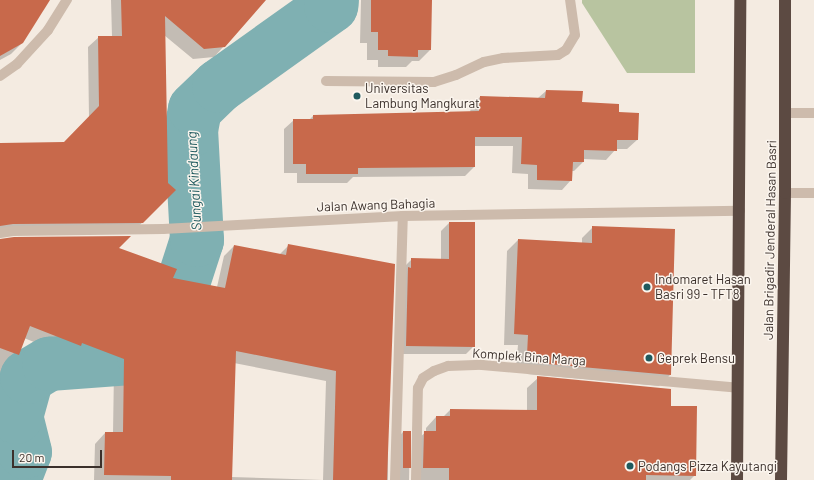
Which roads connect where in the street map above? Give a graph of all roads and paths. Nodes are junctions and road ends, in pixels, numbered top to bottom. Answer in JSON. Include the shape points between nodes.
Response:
{"nodes":[{"id":1,"x":67,"y":0,"type":"edge"},
{"id":2,"x":570,"y":0,"type":"edge"},
{"id":3,"x":740,"y":0,"type":"edge"},
{"id":4,"x":785,"y":0,"type":"edge"},
{"id":5,"x":0,"y":76,"type":"edge"},
{"id":6,"x":326,"y":81,"type":"dead end"},
{"id":7,"x":785,"y":113,"type":"junction"},
{"id":8,"x":812,"y":113,"type":"edge"},
{"id":9,"x":814,"y":192,"type":"edge"},
{"id":10,"x":785,"y":193,"type":"junction"},
{"id":11,"x":740,"y":211,"type":"junction"},
{"id":12,"x":403,"y":216,"type":"junction"},
{"id":13,"x":0,"y":233,"type":"edge"},
{"id":14,"x":738,"y":388,"type":"junction"},
{"id":15,"x":395,"y":480,"type":"edge"},
{"id":16,"x":416,"y":480,"type":"edge"},
{"id":17,"x":737,"y":480,"type":"edge"},
{"id":18,"x":781,"y":480,"type":"edge"}],
"edges":[{"from":1,"to":5,"type":"street","via":[[48,30],[17,64]]},
{"from":2,"to":6,"type":"street","via":[[575,35],[566,50],[558,55],[503,58],[484,62],[434,82]]},
{"from":3,"to":11,"type":"highway"},
{"from":4,"to":7,"type":"highway","name":"Jalan Brigadir Jenderal Hasan Basri"},
{"from":7,"to":8,"type":"street"},
{"from":7,"to":10,"type":"highway","name":"Jalan Brigadir Jenderal Hasan Basri"},
{"from":9,"to":10,"type":"street"},
{"from":10,"to":18,"type":"highway","name":"Jalan Brigadir Jenderal Hasan Basri"},
{"from":11,"to":12,"type":"street","name":"Jalan Awang Bahagia"},
{"from":11,"to":14,"type":"highway"},
{"from":12,"to":13,"type":"street","name":"Jalan Awang Bahagia","via":[[163,229]]},
{"from":12,"to":15,"type":"street"},
{"from":14,"to":16,"type":"street","name":"Komplek Bina Marga","via":[[482,365],[444,367],[424,378],[418,388]]},
{"from":14,"to":17,"type":"highway"}]}
